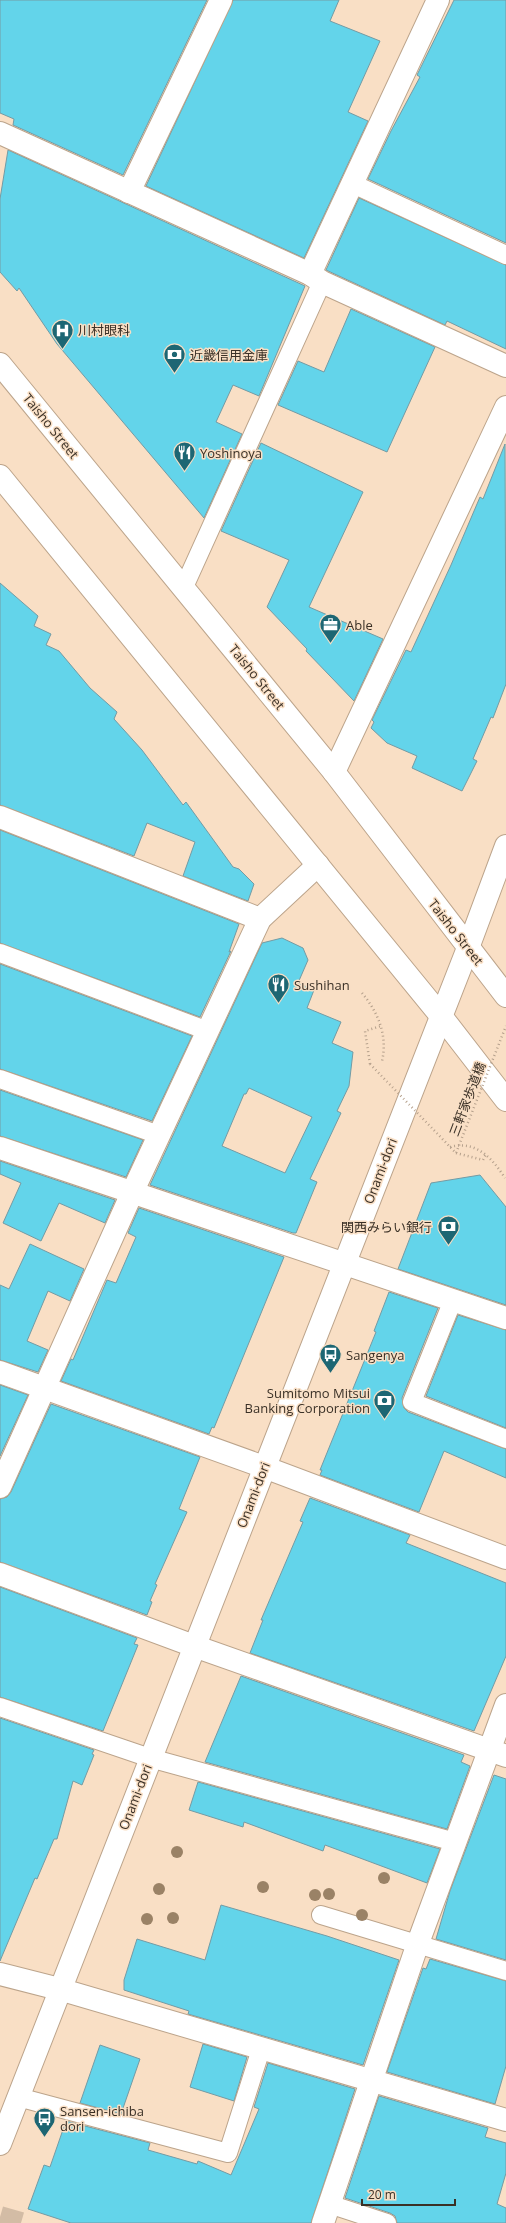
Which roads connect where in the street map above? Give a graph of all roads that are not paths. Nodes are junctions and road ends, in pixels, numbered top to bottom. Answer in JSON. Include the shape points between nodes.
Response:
{"nodes":[{"id":1,"x":221,"y":0,"type":"edge"},
{"id":2,"x":438,"y":0,"type":"edge"},
{"id":3,"x":0,"y":133,"type":"edge"},
{"id":4,"x":351,"y":183,"type":"junction"},
{"id":5,"x":129,"y":192,"type":"junction"},
{"id":6,"x":506,"y":255,"type":"edge"},
{"id":7,"x":316,"y":278,"type":"junction"},
{"id":8,"x":0,"y":364,"type":"edge"},
{"id":9,"x":506,"y":366,"type":"edge"},
{"id":10,"x":506,"y":407,"type":"edge"},
{"id":11,"x":0,"y":476,"type":"edge"},
{"id":12,"x":184,"y":587,"type":"junction"},
{"id":13,"x":334,"y":772,"type":"junction"},
{"id":14,"x":0,"y":817,"type":"edge"},
{"id":15,"x":506,"y":846,"type":"edge"},
{"id":16,"x":318,"y":865,"type":"junction"},
{"id":17,"x":260,"y":919,"type":"junction"},
{"id":18,"x":468,"y":948,"type":"junction"},
{"id":19,"x":0,"y":953,"type":"edge"},
{"id":20,"x":506,"y":996,"type":"edge"},
{"id":21,"x":441,"y":1016,"type":"junction"},
{"id":22,"x":208,"y":1032,"type":"junction"},
{"id":23,"x":0,"y":1079,"type":"edge"},
{"id":24,"x":506,"y":1100,"type":"edge"},
{"id":25,"x":159,"y":1135,"type":"junction"},
{"id":26,"x":0,"y":1148,"type":"edge"},
{"id":27,"x":132,"y":1193,"type":"junction"},
{"id":28,"x":343,"y":1264,"type":"junction"},
{"id":29,"x":454,"y":1300,"type":"junction"},
{"id":30,"x":506,"y":1318,"type":"edge"},
{"id":31,"x":0,"y":1372,"type":"edge"},
{"id":32,"x":44,"y":1388,"type":"junction"},
{"id":33,"x":506,"y":1439,"type":"edge"},
{"id":34,"x":264,"y":1467,"type":"junction"},
{"id":35,"x":0,"y":1487,"type":"edge"},
{"id":36,"x":506,"y":1558,"type":"edge"},
{"id":37,"x":0,"y":1574,"type":"edge"},
{"id":38,"x":194,"y":1646,"type":"junction"},
{"id":39,"x":506,"y":1705,"type":"edge"},
{"id":40,"x":0,"y":1707,"type":"edge"},
{"id":41,"x":497,"y":1752,"type":"edge"},
{"id":42,"x":150,"y":1758,"type":"junction"},
{"id":43,"x":455,"y":1842,"type":"junction"},
{"id":44,"x":320,"y":1915,"type":"dead end"},
{"id":45,"x":418,"y":1943,"type":"junction"},
{"id":46,"x":506,"y":1971,"type":"edge"},
{"id":47,"x":0,"y":1974,"type":"edge"},
{"id":48,"x":59,"y":1989,"type":"junction"},
{"id":49,"x":262,"y":2049,"type":"junction"},
{"id":50,"x":371,"y":2081,"type":"junction"},
{"id":51,"x":18,"y":2097,"type":"junction"},
{"id":52,"x":506,"y":2120,"type":"edge"},
{"id":53,"x":0,"y":2144,"type":"edge"},
{"id":54,"x":326,"y":2214,"type":"edge"},
{"id":55,"x":387,"y":2223,"type":"edge"}],
"edges":[{"from":1,"to":5,"type":"street"},
{"from":2,"to":4,"type":"street"},
{"from":3,"to":5,"type":"street"},
{"from":4,"to":6,"type":"lane"},
{"from":4,"to":7,"type":"street"},
{"from":5,"to":7,"type":"street"},
{"from":7,"to":9,"type":"street"},
{"from":7,"to":12,"type":"lane"},
{"from":8,"to":12,"type":"street","name":"Taisho Street"},
{"from":10,"to":13,"type":"street"},
{"from":11,"to":16,"type":"street"},
{"from":12,"to":13,"type":"street","name":"Taisho Street"},
{"from":13,"to":18,"type":"street","name":"Taisho Street"},
{"from":14,"to":17,"type":"street"},
{"from":15,"to":18,"type":"street","name":"Onami-dori"},
{"from":16,"to":17,"type":"street"},
{"from":16,"to":21,"type":"street"},
{"from":17,"to":22,"type":"street"},
{"from":18,"to":20,"type":"street","name":"Taisho Street"},
{"from":18,"to":21,"type":"street","name":"Onami-dori"},
{"from":19,"to":22,"type":"lane"},
{"from":21,"to":24,"type":"street"},
{"from":21,"to":28,"type":"street","name":"Onami-dori"},
{"from":22,"to":25,"type":"street"},
{"from":23,"to":25,"type":"lane"},
{"from":25,"to":27,"type":"street"},
{"from":26,"to":27,"type":"street"},
{"from":27,"to":28,"type":"street"},
{"from":27,"to":32,"type":"street"},
{"from":28,"to":29,"type":"street"},
{"from":28,"to":34,"type":"street","name":"Onami-dori"},
{"from":29,"to":30,"type":"street"},
{"from":29,"to":33,"type":"lane","via":[[412,1402]]},
{"from":31,"to":32,"type":"street"},
{"from":32,"to":34,"type":"street"},
{"from":32,"to":35,"type":"street"},
{"from":34,"to":36,"type":"street"},
{"from":34,"to":38,"type":"street","name":"Onami-dori"},
{"from":37,"to":38,"type":"street"},
{"from":38,"to":41,"type":"street"},
{"from":38,"to":42,"type":"street","name":"Onami-dori"},
{"from":39,"to":41,"type":"street"},
{"from":40,"to":42,"type":"lane"},
{"from":41,"to":43,"type":"street"},
{"from":42,"to":43,"type":"lane"},
{"from":42,"to":48,"type":"street","name":"Onami-dori"},
{"from":43,"to":45,"type":"street"},
{"from":44,"to":45,"type":"lane"},
{"from":45,"to":46,"type":"lane"},
{"from":45,"to":50,"type":"street"},
{"from":47,"to":48,"type":"street"},
{"from":48,"to":49,"type":"street"},
{"from":48,"to":51,"type":"street","name":"Onami-dori"},
{"from":49,"to":50,"type":"street"},
{"from":49,"to":51,"type":"lane","via":[[228,2153]]},
{"from":50,"to":52,"type":"street"},
{"from":50,"to":54,"type":"street"},
{"from":51,"to":53,"type":"street","name":"Onami-dori"},
{"from":54,"to":55,"type":"lane"}]}
